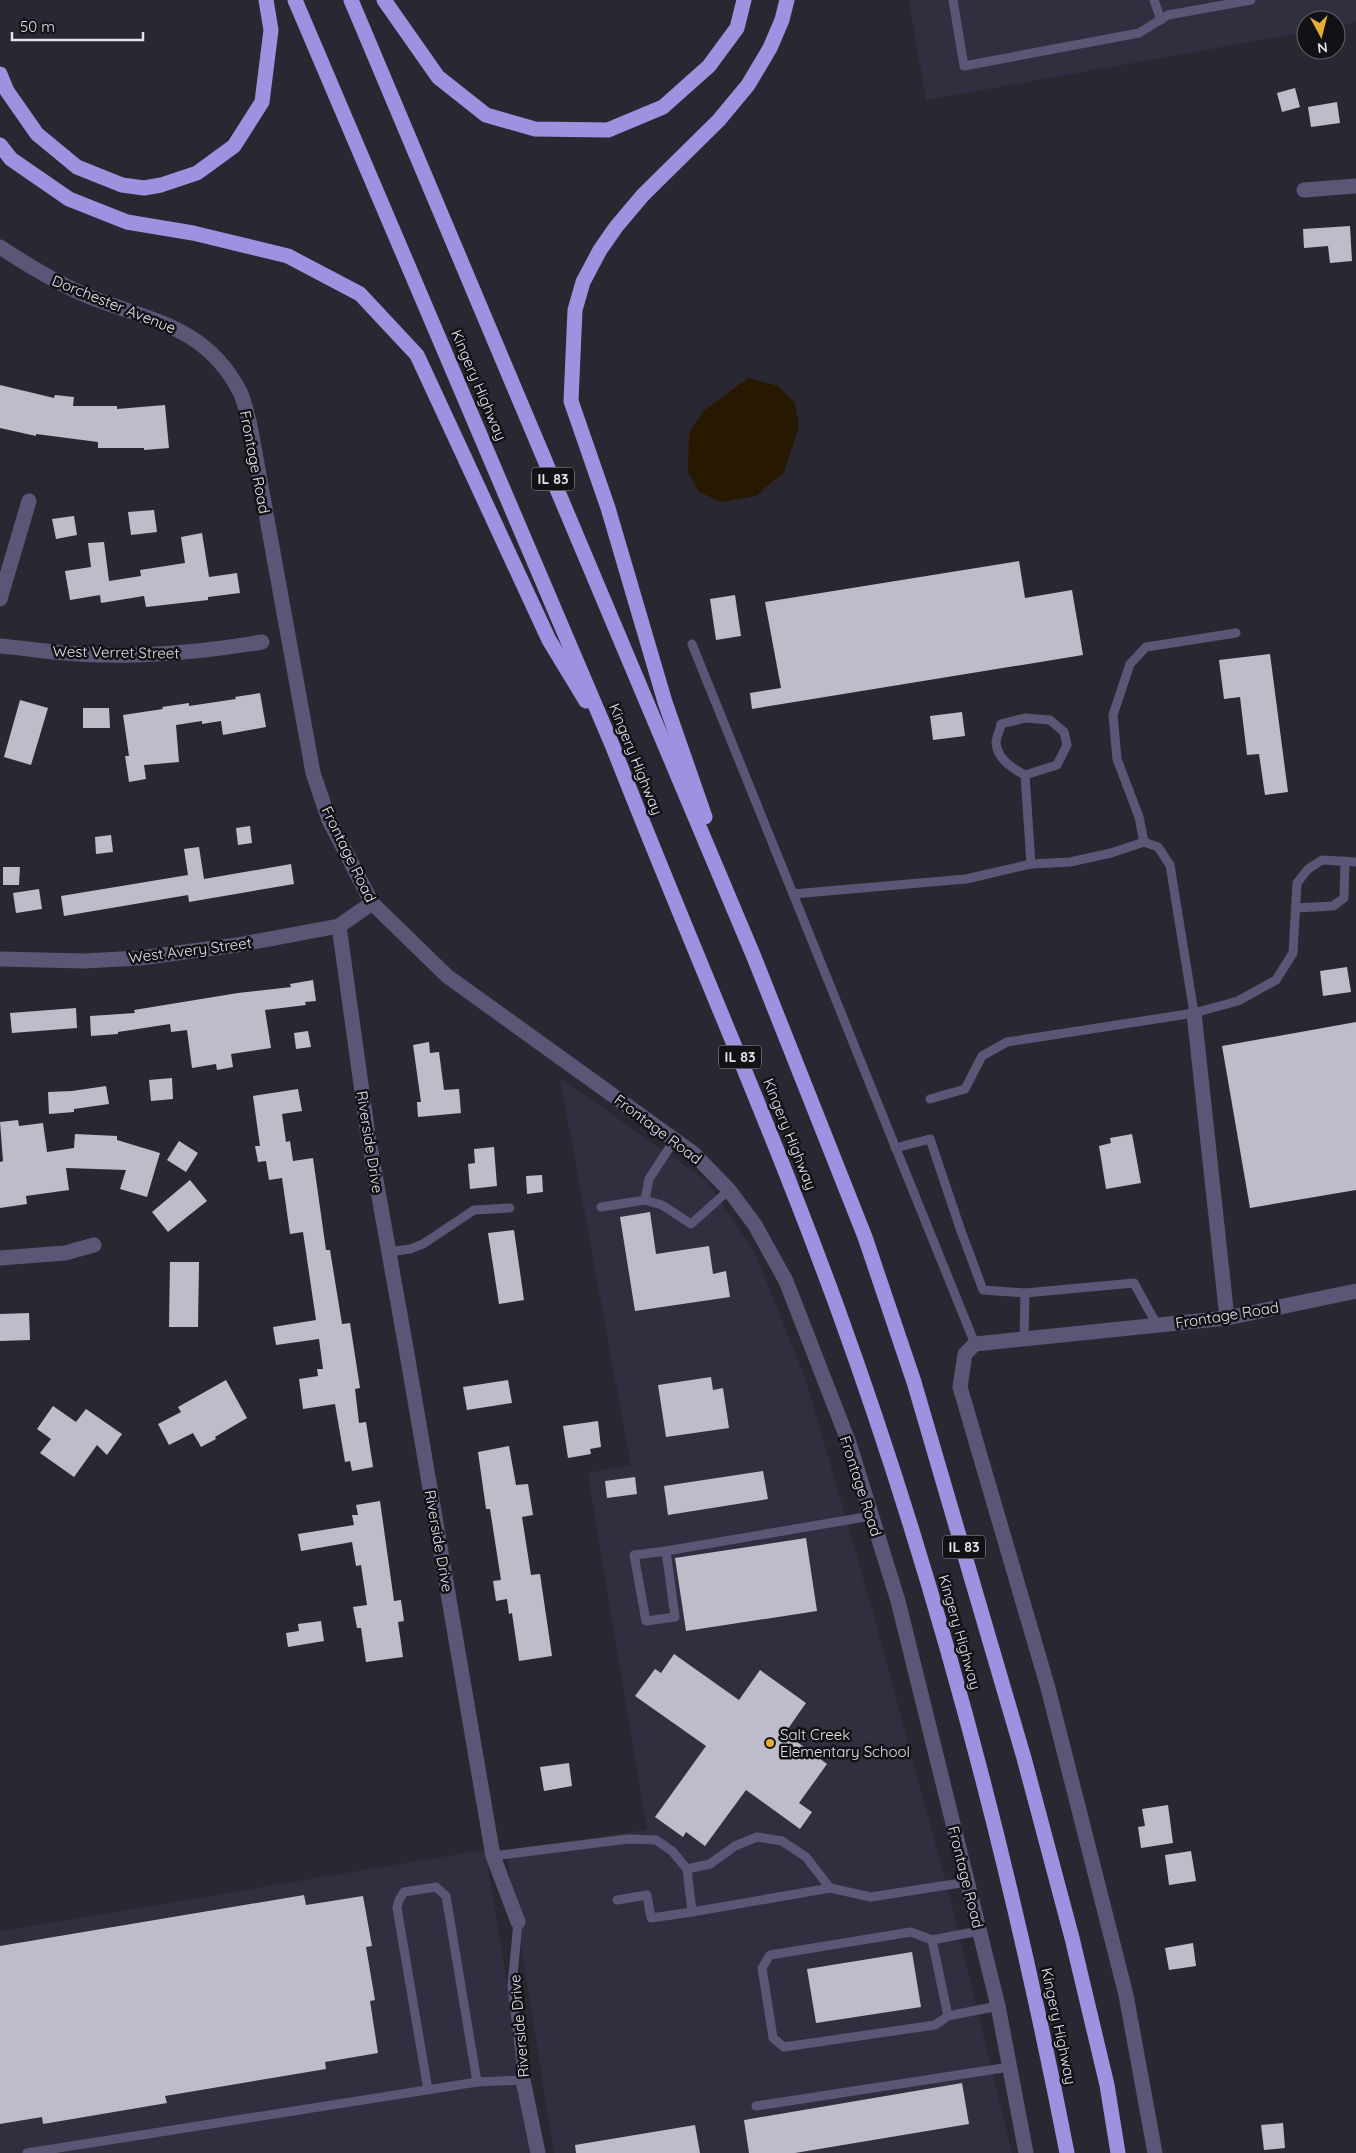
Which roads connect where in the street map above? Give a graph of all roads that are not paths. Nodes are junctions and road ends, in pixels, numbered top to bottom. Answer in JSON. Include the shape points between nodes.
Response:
{"nodes":[{"id":1,"x":266,"y":0,"type":"edge"},
{"id":2,"x":295,"y":0,"type":"edge"},
{"id":3,"x":352,"y":0,"type":"edge"},
{"id":4,"x":384,"y":0,"type":"edge"},
{"id":5,"x":744,"y":0,"type":"edge"},
{"id":6,"x":787,"y":0,"type":"edge"},
{"id":7,"x":953,"y":0,"type":"edge"},
{"id":8,"x":1154,"y":0,"type":"edge"},
{"id":9,"x":1251,"y":0,"type":"edge"},
{"id":10,"x":1161,"y":20,"type":"junction"},
{"id":11,"x":0,"y":74,"type":"edge"},
{"id":12,"x":0,"y":145,"type":"edge"},
{"id":13,"x":1356,"y":186,"type":"edge"},
{"id":14,"x":1304,"y":190,"type":"dead end"},
{"id":15,"x":0,"y":247,"type":"edge"},
{"id":16,"x":224,"y":366,"type":"joint"},
{"id":17,"x":29,"y":501,"type":"dead end"},
{"id":18,"x":0,"y":599,"type":"edge"},
{"id":19,"x":1236,"y":633,"type":"dead end"},
{"id":20,"x":262,"y":642,"type":"dead end"},
{"id":21,"x":692,"y":644,"type":"dead end"},
{"id":22,"x":0,"y":646,"type":"edge"},
{"id":23,"x":613,"y":747,"type":"junction"},
{"id":24,"x":1025,"y":775,"type":"junction"},
{"id":25,"x":1144,"y":842,"type":"junction"},
{"id":26,"x":1345,"y":861,"type":"junction"},
{"id":27,"x":1356,"y":862,"type":"edge"},
{"id":28,"x":1031,"y":864,"type":"junction"},
{"id":29,"x":793,"y":894,"type":"junction"},
{"id":30,"x":372,"y":904,"type":"junction"},
{"id":31,"x":1296,"y":908,"type":"junction"},
{"id":32,"x":339,"y":926,"type":"junction"},
{"id":33,"x":754,"y":957,"type":"junction"},
{"id":34,"x":0,"y":959,"type":"edge"},
{"id":35,"x":1194,"y":1013,"type":"junction"},
{"id":36,"x":930,"y":1099,"type":"dead end"},
{"id":37,"x":675,"y":1139,"type":"junction"},
{"id":38,"x":896,"y":1148,"type":"junction"},
{"id":39,"x":729,"y":1190,"type":"junction"},
{"id":40,"x":645,"y":1200,"type":"junction"},
{"id":41,"x":601,"y":1207,"type":"dead end"},
{"id":42,"x":510,"y":1208,"type":"dead end"},
{"id":43,"x":94,"y":1246,"type":"dead end"},
{"id":44,"x":389,"y":1252,"type":"junction"},
{"id":45,"x":0,"y":1258,"type":"edge"},
{"id":46,"x":1356,"y":1291,"type":"edge"},
{"id":47,"x":1025,"y":1293,"type":"junction"},
{"id":48,"x":1227,"y":1318,"type":"junction"},
{"id":49,"x":1157,"y":1325,"type":"junction"},
{"id":50,"x":1024,"y":1339,"type":"junction"},
{"id":51,"x":975,"y":1344,"type":"junction"},
{"id":52,"x":871,"y":1516,"type":"junction"},
{"id":53,"x":666,"y":1551,"type":"junction"},
{"id":54,"x":493,"y":1856,"type":"junction"},
{"id":55,"x":687,"y":1870,"type":"junction"},
{"id":56,"x":967,"y":1882,"type":"junction"},
{"id":57,"x":830,"y":1888,"type":"junction"},
{"id":58,"x":617,"y":1900,"type":"dead end"},
{"id":59,"x":692,"y":1912,"type":"junction"},
{"id":60,"x":518,"y":1922,"type":"joint"},
{"id":61,"x":979,"y":1931,"type":"junction"},
{"id":62,"x":932,"y":1940,"type":"junction"},
{"id":63,"x":998,"y":2006,"type":"junction"},
{"id":64,"x":948,"y":2016,"type":"junction"},
{"id":65,"x":1010,"y":2067,"type":"junction"},
{"id":66,"x":524,"y":2080,"type":"junction"},
{"id":67,"x":477,"y":2082,"type":"junction"},
{"id":68,"x":428,"y":2090,"type":"junction"},
{"id":69,"x":756,"y":2106,"type":"dead end"},
{"id":70,"x":27,"y":2153,"type":"edge"},
{"id":71,"x":538,"y":2153,"type":"edge"},
{"id":72,"x":1026,"y":2153,"type":"edge"},
{"id":73,"x":1067,"y":2153,"type":"edge"},
{"id":74,"x":1118,"y":2153,"type":"edge"},
{"id":75,"x":1155,"y":2153,"type":"edge"}],
"edges":[{"from":1,"to":11,"type":"highway","via":[[271,30],[262,102],[234,146],[197,173],[161,185],[144,188],[122,185],[77,167],[37,134],[7,91]]},
{"from":2,"to":23,"type":"highway","name":"Kingery Highway","number":"IL 83"},
{"from":3,"to":33,"type":"highway","name":"Kingery Highway","number":"IL 83"},
{"from":4,"to":5,"type":"highway","via":[[438,77],[486,115],[535,129],[608,130],[663,108],[709,66],[736,28]]},
{"from":6,"to":33,"type":"highway","via":[[770,48],[748,85],[719,120],[643,195],[600,250],[575,310],[570,401],[608,508],[665,702]]},
{"from":7,"to":10,"type":"lane","via":[[964,66],[1139,33]]},
{"from":8,"to":10,"type":"lane"},
{"from":9,"to":10,"type":"lane","via":[[1168,15]]},
{"from":12,"to":23,"type":"highway","via":[[12,159],[69,199],[127,222],[193,233],[288,256],[360,294],[417,355],[549,640]]},
{"from":13,"to":14,"type":"street"},
{"from":15,"to":16,"type":"street","name":"Dorchester Avenue","via":[[59,283],[172,326],[199,343]]},
{"from":16,"to":30,"type":"street","name":"Frontage Road","via":[[240,393],[250,425],[313,773],[329,820]]},
{"from":17,"to":18,"type":"street"},
{"from":19,"to":25,"type":"lane","via":[[1146,647],[1130,664],[1113,715],[1117,759],[1139,817]]},
{"from":20,"to":22,"type":"street","name":"West Verret Street","via":[[143,655],[65,653]]},
{"from":21,"to":29,"type":"lane"},
{"from":23,"to":73,"type":"highway","name":"Kingery Highway","number":"IL 83","via":[[798,1200],[899,1488],[936,1605],[1011,1888]]},
{"from":24,"to":24,"type":"lane","via":[[1002,758],[996,744],[1001,724],[1025,718],[1050,720],[1064,732],[1067,745],[1057,765]]},
{"from":24,"to":28,"type":"lane"},
{"from":25,"to":28,"type":"lane","via":[[1070,862]]},
{"from":25,"to":35,"type":"lane","via":[[1158,847],[1170,865]]},
{"from":26,"to":27,"type":"lane"},
{"from":26,"to":31,"type":"lane","via":[[1322,860],[1308,869],[1297,884]]},
{"from":26,"to":31,"type":"lane","via":[[1344,898],[1333,906]]},
{"from":28,"to":29,"type":"lane","via":[[966,879]]},
{"from":29,"to":38,"type":"lane"},
{"from":30,"to":32,"type":"street","name":"West Avery Street"},
{"from":30,"to":37,"type":"street","name":"Frontage Road","via":[[447,976]]},
{"from":31,"to":35,"type":"lane","via":[[1293,953],[1276,980],[1238,1001]]},
{"from":32,"to":34,"type":"street","name":"West Avery Street","via":[[237,946],[140,958],[84,961]]},
{"from":32,"to":44,"type":"street","name":"Riverside Drive","via":[[368,1135]]},
{"from":33,"to":74,"type":"highway","name":"Kingery Highway","number":"IL 83","via":[[865,1238],[948,1493],[1072,1938],[1107,2085]]},
{"from":35,"to":36,"type":"lane","via":[[1007,1042],[982,1056],[965,1089]]},
{"from":35,"to":48,"type":"street"},
{"from":37,"to":39,"type":"street","name":"Frontage Road"},
{"from":37,"to":40,"type":"lane","via":[[649,1179]]},
{"from":38,"to":47,"type":"lane","via":[[930,1139],[983,1290]]},
{"from":38,"to":51,"type":"lane"},
{"from":39,"to":40,"type":"lane","via":[[691,1224],[662,1205]]},
{"from":39,"to":52,"type":"street","name":"Frontage Road","via":[[755,1225],[786,1281],[849,1443]]},
{"from":40,"to":41,"type":"lane"},
{"from":42,"to":44,"type":"lane","via":[[474,1210],[423,1244]]},
{"from":43,"to":45,"type":"street","via":[[65,1253]]},
{"from":44,"to":54,"type":"street","name":"Riverside Drive"},
{"from":46,"to":48,"type":"street","name":"Frontage Road"},
{"from":47,"to":49,"type":"lane","via":[[1134,1283]]},
{"from":47,"to":50,"type":"lane"},
{"from":48,"to":49,"type":"street","name":"Frontage Road"},
{"from":49,"to":50,"type":"street","name":"Frontage Road"},
{"from":50,"to":51,"type":"street","name":"Frontage Road"},
{"from":51,"to":75,"type":"street","via":[[965,1354],[960,1387],[1048,1688],[1126,1994]]},
{"from":52,"to":53,"type":"lane"},
{"from":52,"to":56,"type":"street","name":"Frontage Road","via":[[898,1601]]},
{"from":53,"to":53,"type":"lane","via":[[675,1617],[646,1621],[634,1554]]},
{"from":54,"to":55,"type":"lane","via":[[628,1839],[656,1840],[672,1851]]},
{"from":54,"to":60,"type":"street","name":"Riverside Drive"},
{"from":55,"to":57,"type":"lane","via":[[710,1864],[735,1846],[757,1837],[782,1841],[806,1857]]},
{"from":55,"to":59,"type":"lane"},
{"from":56,"to":57,"type":"lane","via":[[871,1897]]},
{"from":56,"to":61,"type":"street","name":"Frontage Road"},
{"from":57,"to":59,"type":"lane"},
{"from":58,"to":59,"type":"lane","via":[[647,1895],[650,1918]]},
{"from":60,"to":66,"type":"lane","name":"Riverside Drive","via":[[512,1986]]},
{"from":61,"to":62,"type":"lane"},
{"from":61,"to":63,"type":"street","name":"Frontage Road"},
{"from":62,"to":64,"type":"lane"},
{"from":62,"to":64,"type":"lane","via":[[911,1932],[770,1955],[762,1968],[773,2038],[784,2047],[793,2046],[935,2025]]},
{"from":63,"to":64,"type":"lane"},
{"from":63,"to":65,"type":"street","name":"Frontage Road"},
{"from":65,"to":69,"type":"lane"},
{"from":65,"to":72,"type":"street","name":"Frontage Road"},
{"from":66,"to":67,"type":"lane"},
{"from":66,"to":71,"type":"street","name":"Riverside Drive"},
{"from":67,"to":68,"type":"lane"},
{"from":67,"to":68,"type":"lane","via":[[446,1896],[436,1887],[404,1892],[397,1908]]},
{"from":68,"to":70,"type":"lane"}]}
